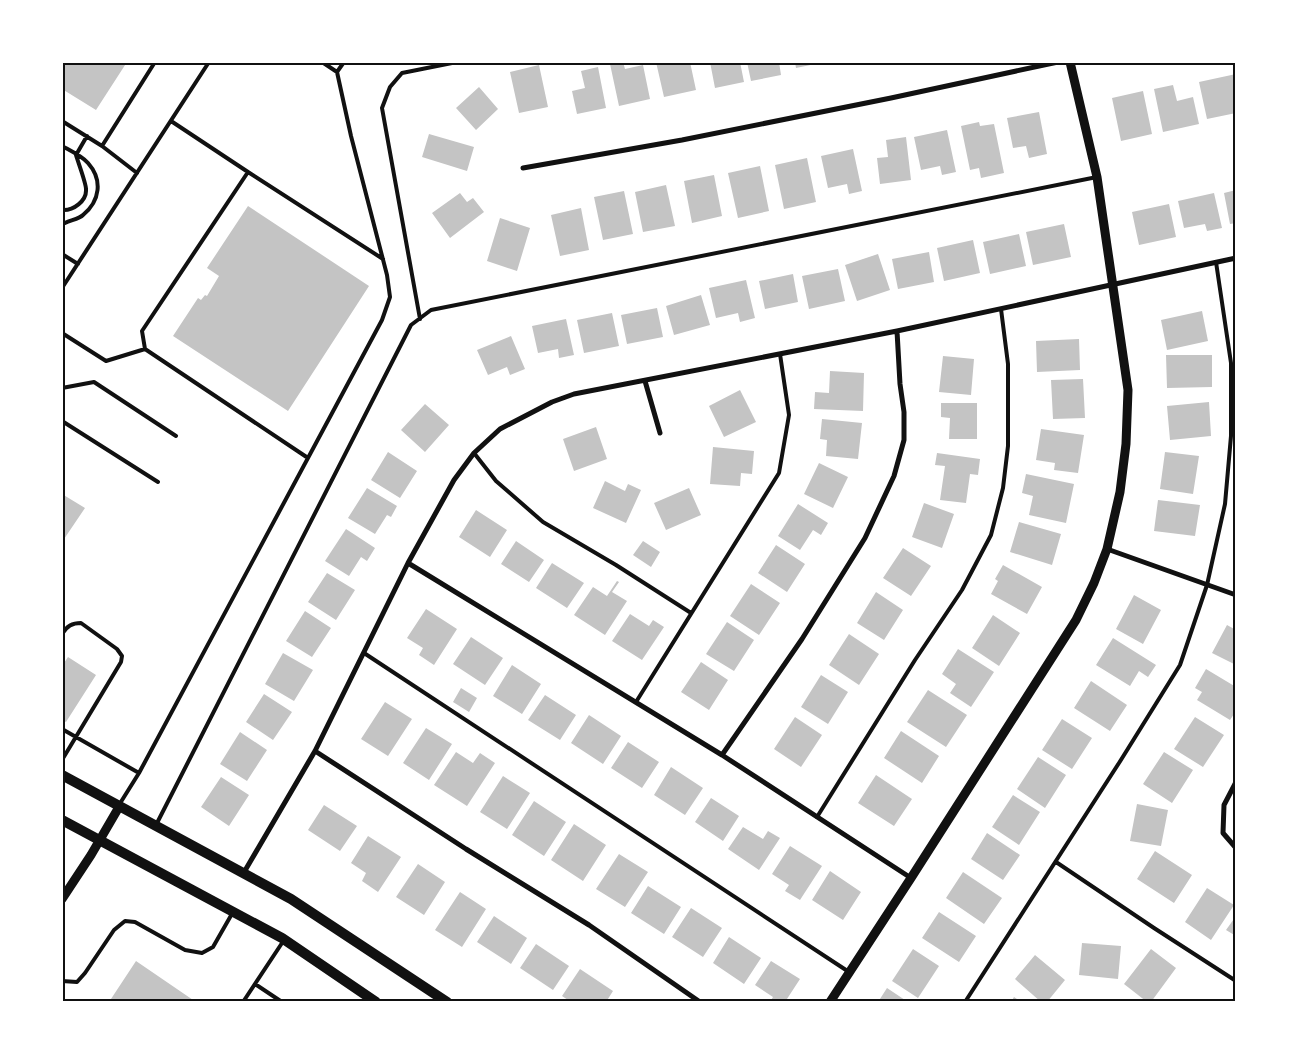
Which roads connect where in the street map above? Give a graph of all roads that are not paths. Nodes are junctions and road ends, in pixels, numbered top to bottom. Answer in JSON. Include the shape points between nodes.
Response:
{"nodes":[{"id":1,"x":155,"y":62,"type":"edge"},
{"id":2,"x":209,"y":62,"type":"edge"},
{"id":3,"x":322,"y":62,"type":"edge"},
{"id":4,"x":344,"y":62,"type":"edge"},
{"id":5,"x":457,"y":62,"type":"edge"},
{"id":6,"x":1058,"y":62,"type":"edge"},
{"id":7,"x":1070,"y":62,"type":"edge"},
{"id":8,"x":337,"y":72,"type":"junction"},
{"id":9,"x":62,"y":121,"type":"edge"},
{"id":10,"x":171,"y":121,"type":"junction"},
{"id":11,"x":87,"y":136,"type":"junction"},
{"id":12,"x":62,"y":146,"type":"edge"},
{"id":13,"x":102,"y":146,"type":"junction"},
{"id":14,"x":76,"y":155,"type":"junction"},
{"id":15,"x":523,"y":168,"type":"dead end"},
{"id":16,"x":248,"y":172,"type":"junction"},
{"id":17,"x":137,"y":173,"type":"junction"},
{"id":18,"x":1097,"y":176,"type":"junction"},
{"id":19,"x":62,"y":210,"type":"edge"},
{"id":20,"x":62,"y":222,"type":"edge"},
{"id":21,"x":62,"y":254,"type":"edge"},
{"id":22,"x":1236,"y":258,"type":"edge"},
{"id":23,"x":383,"y":260,"type":"junction"},
{"id":24,"x":1216,"y":262,"type":"junction"},
{"id":25,"x":78,"y":264,"type":"junction"},
{"id":26,"x":1112,"y":285,"type":"junction"},
{"id":27,"x":62,"y":288,"type":"edge"},
{"id":28,"x":1000,"y":309,"type":"junction"},
{"id":29,"x":420,"y":319,"type":"junction"},
{"id":30,"x":897,"y":331,"type":"junction"},
{"id":31,"x":62,"y":333,"type":"edge"},
{"id":32,"x":145,"y":349,"type":"junction"},
{"id":33,"x":780,"y":354,"type":"junction"},
{"id":34,"x":646,"y":381,"type":"junction"},
{"id":35,"x":62,"y":388,"type":"edge"},
{"id":36,"x":62,"y":421,"type":"edge"},
{"id":37,"x":660,"y":433,"type":"dead end"},
{"id":38,"x":176,"y":436,"type":"dead end"},
{"id":39,"x":474,"y":453,"type":"junction"},
{"id":40,"x":308,"y":458,"type":"junction"},
{"id":41,"x":158,"y":482,"type":"dead end"},
{"id":42,"x":1107,"y":549,"type":"junction"},
{"id":43,"x":408,"y":563,"type":"junction"},
{"id":44,"x":1207,"y":585,"type":"junction"},
{"id":45,"x":1236,"y":595,"type":"edge"},
{"id":46,"x":691,"y":613,"type":"junction"},
{"id":47,"x":62,"y":634,"type":"edge"},
{"id":48,"x":364,"y":653,"type":"junction"},
{"id":49,"x":636,"y":702,"type":"junction"},
{"id":50,"x":62,"y":729,"type":"edge"},
{"id":51,"x":76,"y":736,"type":"junction"},
{"id":52,"x":315,"y":751,"type":"junction"},
{"id":53,"x":722,"y":755,"type":"junction"},
{"id":54,"x":62,"y":760,"type":"edge"},
{"id":55,"x":138,"y":773,"type":"junction"},
{"id":56,"x":62,"y":776,"type":"edge"},
{"id":57,"x":1236,"y":782,"type":"edge"},
{"id":58,"x":119,"y":807,"type":"junction"},
{"id":59,"x":817,"y":817,"type":"junction"},
{"id":60,"x":62,"y":820,"type":"edge"},
{"id":61,"x":155,"y":826,"type":"junction"},
{"id":62,"x":100,"y":841,"type":"junction"},
{"id":63,"x":1236,"y":848,"type":"edge"},
{"id":64,"x":1056,"y":862,"type":"junction"},
{"id":65,"x":243,"y":874,"type":"junction"},
{"id":66,"x":911,"y":878,"type":"junction"},
{"id":67,"x":62,"y":898,"type":"edge"},
{"id":68,"x":233,"y":912,"type":"junction"},
{"id":69,"x":284,"y":940,"type":"junction"},
{"id":70,"x":849,"y":972,"type":"junction"},
{"id":71,"x":62,"y":981,"type":"edge"},
{"id":72,"x":1236,"y":982,"type":"edge"},
{"id":73,"x":254,"y":984,"type":"junction"},
{"id":74,"x":243,"y":1002,"type":"edge"},
{"id":75,"x":282,"y":1002,"type":"edge"},
{"id":76,"x":376,"y":1002,"type":"edge"},
{"id":77,"x":447,"y":1002,"type":"edge"},
{"id":78,"x":700,"y":1002,"type":"edge"},
{"id":79,"x":830,"y":1002,"type":"edge"},
{"id":80,"x":965,"y":1002,"type":"edge"}],
"edges":[{"from":1,"to":13,"type":"lane"},
{"from":2,"to":10,"type":"lane"},
{"from":3,"to":8,"type":"lane"},
{"from":4,"to":8,"type":"lane"},
{"from":5,"to":29,"type":"lane","via":[[402,74],[390,87],[382,108]]},
{"from":6,"to":15,"type":"street","via":[[682,140]]},
{"from":7,"to":18,"type":"street"},
{"from":8,"to":23,"type":"lane"},
{"from":9,"to":11,"type":"lane"},
{"from":10,"to":16,"type":"lane"},
{"from":10,"to":17,"type":"lane"},
{"from":11,"to":13,"type":"lane"},
{"from":11,"to":14,"type":"lane"},
{"from":12,"to":14,"type":"lane"},
{"from":13,"to":17,"type":"lane"},
{"from":14,"to":19,"type":"lane","via":[[86,189],[76,207]]},
{"from":14,"to":20,"type":"lane","via":[[95,173],[99,187],[83,216]]},
{"from":16,"to":23,"type":"lane"},
{"from":16,"to":32,"type":"lane","via":[[142,332]]},
{"from":17,"to":25,"type":"lane"},
{"from":18,"to":26,"type":"street"},
{"from":18,"to":29,"type":"lane","via":[[431,310]]},
{"from":21,"to":25,"type":"lane"},
{"from":22,"to":24,"type":"street"},
{"from":23,"to":40,"type":"lane","via":[[390,297],[382,320]]},
{"from":24,"to":26,"type":"street"},
{"from":24,"to":44,"type":"lane","via":[[1231,363],[1231,436],[1225,504]]},
{"from":25,"to":27,"type":"lane"},
{"from":26,"to":28,"type":"street"},
{"from":26,"to":42,"type":"street","via":[[1128,390],[1120,492]]},
{"from":28,"to":30,"type":"street"},
{"from":28,"to":59,"type":"lane","via":[[1008,364],[1008,446],[1003,488],[991,535],[962,590]]},
{"from":29,"to":61,"type":"lane","via":[[411,325]]},
{"from":30,"to":33,"type":"street"},
{"from":30,"to":53,"type":"street","via":[[904,440],[894,476],[864,538],[813,623]]},
{"from":31,"to":32,"type":"lane","via":[[106,360]]},
{"from":32,"to":40,"type":"lane"},
{"from":33,"to":34,"type":"street"},
{"from":33,"to":46,"type":"lane","via":[[789,415],[779,473]]},
{"from":34,"to":37,"type":"street"},
{"from":34,"to":39,"type":"street","via":[[574,394],[552,402],[500,429]]},
{"from":35,"to":38,"type":"lane","via":[[94,382]]},
{"from":36,"to":41,"type":"lane"},
{"from":39,"to":43,"type":"street","via":[[454,480]]},
{"from":39,"to":46,"type":"lane","via":[[496,482],[543,522]]},
{"from":40,"to":55,"type":"lane"},
{"from":42,"to":44,"type":"street"},
{"from":42,"to":66,"type":"street","via":[[1076,620]]},
{"from":43,"to":48,"type":"street"},
{"from":43,"to":49,"type":"street"},
{"from":44,"to":45,"type":"street"},
{"from":44,"to":64,"type":"lane","via":[[1180,665]]},
{"from":46,"to":49,"type":"lane"},
{"from":47,"to":51,"type":"lane","via":[[74,623],[81,623],[122,656]]},
{"from":48,"to":52,"type":"street"},
{"from":48,"to":70,"type":"lane"},
{"from":49,"to":53,"type":"street"},
{"from":50,"to":51,"type":"lane"},
{"from":51,"to":54,"type":"lane"},
{"from":51,"to":55,"type":"lane"},
{"from":52,"to":65,"type":"street"},
{"from":52,"to":78,"type":"street","via":[[589,925]]},
{"from":53,"to":59,"type":"street"},
{"from":55,"to":58,"type":"lane"},
{"from":56,"to":58,"type":"main road"},
{"from":57,"to":63,"type":"street","via":[[1224,805],[1223,833]]},
{"from":58,"to":61,"type":"main road"},
{"from":58,"to":62,"type":"street"},
{"from":59,"to":66,"type":"street"},
{"from":60,"to":62,"type":"main road"},
{"from":61,"to":65,"type":"main road"},
{"from":62,"to":67,"type":"street"},
{"from":62,"to":68,"type":"main road"},
{"from":64,"to":72,"type":"lane"},
{"from":64,"to":80,"type":"lane"},
{"from":65,"to":77,"type":"main road","via":[[291,899]]},
{"from":66,"to":70,"type":"street"},
{"from":68,"to":69,"type":"main road"},
{"from":68,"to":71,"type":"lane","via":[[213,947],[202,953],[185,950],[135,922],[125,921],[114,930],[76,982]]},
{"from":69,"to":73,"type":"lane"},
{"from":69,"to":76,"type":"main road"},
{"from":70,"to":79,"type":"street"},
{"from":73,"to":74,"type":"lane"},
{"from":73,"to":75,"type":"lane"}]}
